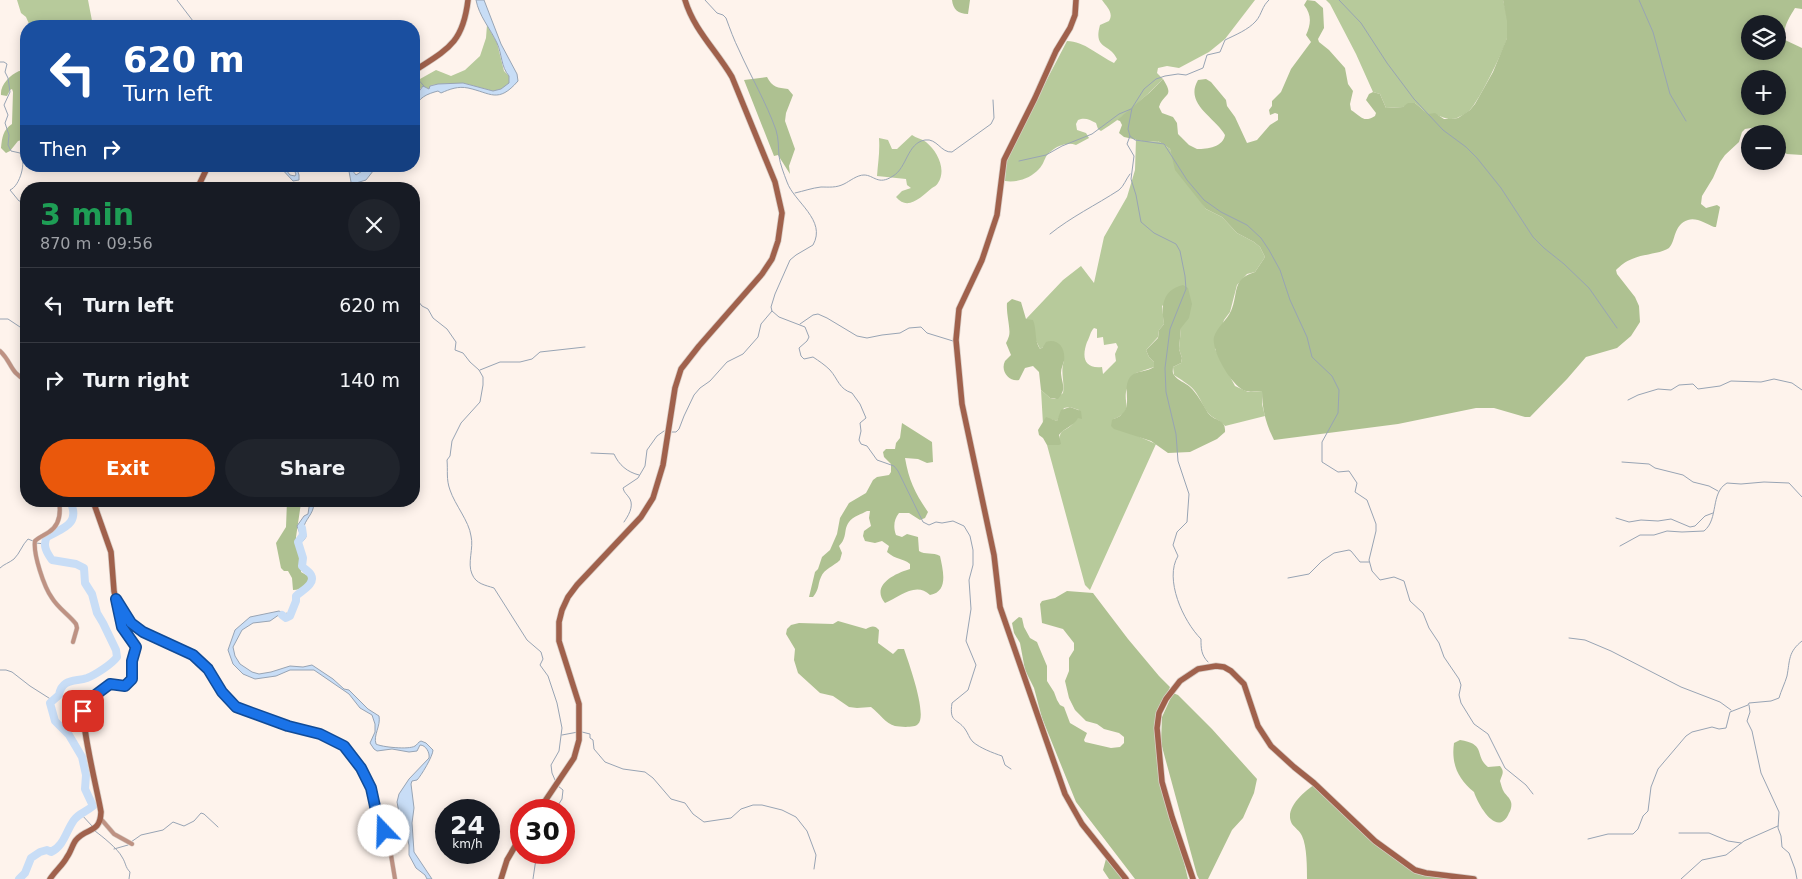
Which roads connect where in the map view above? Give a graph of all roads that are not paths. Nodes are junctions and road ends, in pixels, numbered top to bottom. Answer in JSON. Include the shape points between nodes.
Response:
{"nodes":[{"id":1,"x":468,"y":0,"type":"edge"},
{"id":2,"x":684,"y":0,"type":"edge"},
{"id":3,"x":1076,"y":0,"type":"edge"},
{"id":4,"x":420,"y":66,"type":"edge"},
{"id":5,"x":0,"y":351,"type":"edge"},
{"id":6,"x":20,"y":376,"type":"edge"},
{"id":7,"x":60,"y":507,"type":"edge"},
{"id":8,"x":95,"y":507,"type":"edge"},
{"id":9,"x":116,"y":599,"type":"junction"},
{"id":10,"x":73,"y":642,"type":"dead end"},
{"id":11,"x":546,"y":799,"type":"edge"},
{"id":12,"x":100,"y":819,"type":"junction"},
{"id":13,"x":132,"y":844,"type":"dead end"},
{"id":14,"x":510,"y":855,"type":"edge"},
{"id":15,"x":50,"y":879,"type":"edge"},
{"id":16,"x":395,"y":879,"type":"edge"},
{"id":17,"x":501,"y":879,"type":"edge"},
{"id":18,"x":1126,"y":879,"type":"edge"},
{"id":19,"x":1194,"y":879,"type":"edge"},
{"id":20,"x":1474,"y":879,"type":"edge"}],
"edges":[{"from":1,"to":4,"type":"street","via":[[456,39]]},
{"from":2,"to":11,"type":"street","via":[[698,30],[732,77],[775,182],[782,213],[780,228],[772,258],[762,274],[681,369],[663,465],[653,498],[641,518],[577,585],[562,610],[559,641],[579,704],[579,740],[574,758]]},
{"from":3,"to":18,"type":"street","via":[[1070,28],[1004,160],[997,214],[982,260],[959,308],[956,340],[962,404],[994,555],[1000,607],[1065,794],[1082,824]]},
{"from":5,"to":6,"type":"street"},
{"from":7,"to":10,"type":"street","via":[[61,514],[53,529],[34,543],[52,598],[76,624]]},
{"from":8,"to":9,"type":"street","via":[[111,552]]},
{"from":9,"to":12,"type":"street","via":[[122,627],[136,647],[132,679],[125,686],[110,684],[86,702],[83,711]]},
{"from":9,"to":16,"type":"street","via":[[131,623],[143,632],[193,655],[208,669],[236,707],[325,736],[344,746],[371,788],[390,849]]},
{"from":12,"to":13,"type":"street","via":[[114,834]]},
{"from":12,"to":15,"type":"street","via":[[94,829],[75,840],[67,858]]},
{"from":14,"to":17,"type":"street"},
{"from":19,"to":20,"type":"street","via":[[1162,782],[1157,728],[1166,699],[1180,681],[1198,668],[1216,666],[1231,671],[1244,684],[1258,726],[1271,746],[1375,841],[1419,872]]}]}
